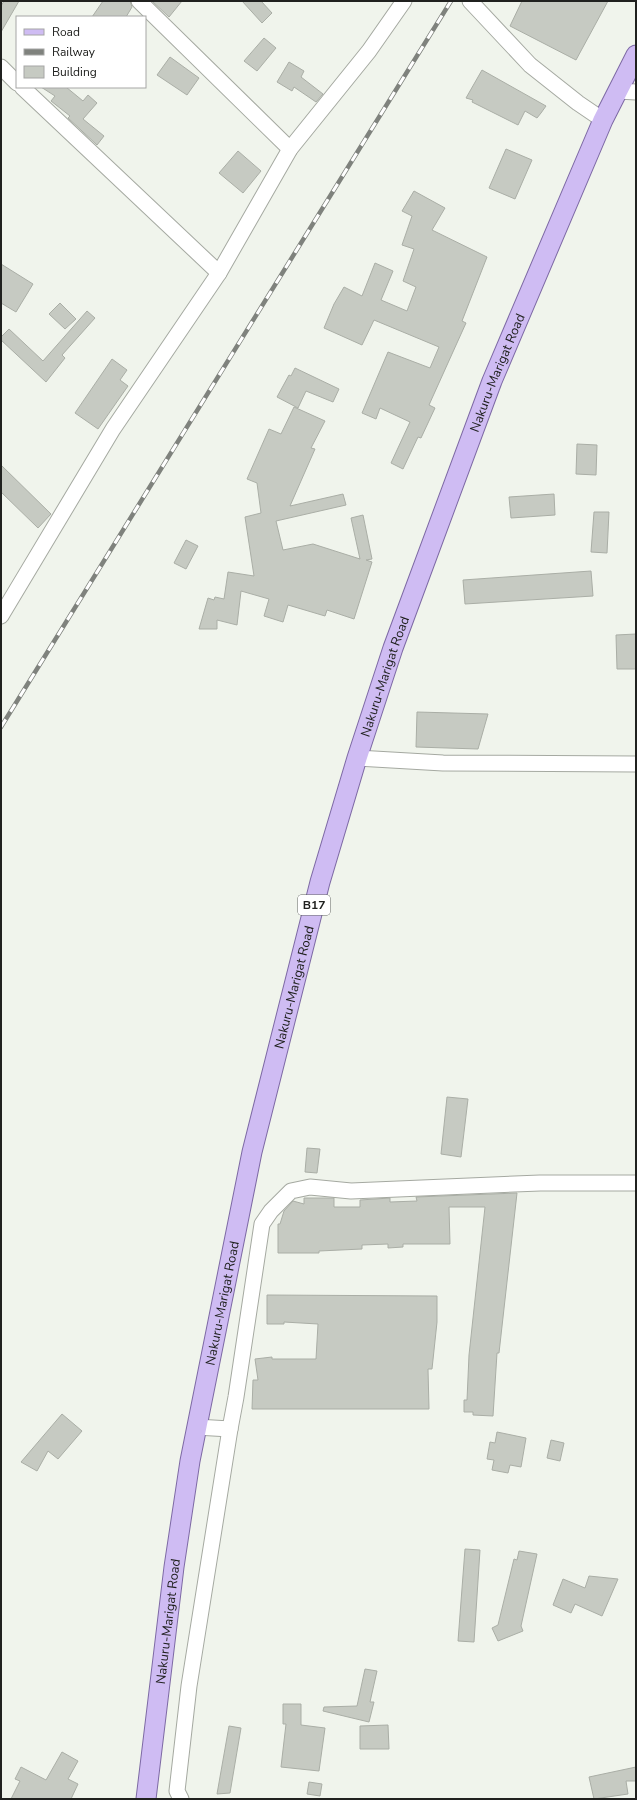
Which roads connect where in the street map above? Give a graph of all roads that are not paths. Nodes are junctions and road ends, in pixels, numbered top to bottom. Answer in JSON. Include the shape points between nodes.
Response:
{"nodes":[{"id":1,"x":139,"y":1,"type":"edge"},
{"id":2,"x":404,"y":1,"type":"edge"},
{"id":3,"x":470,"y":1,"type":"edge"},
{"id":4,"x":636,"y":55,"type":"edge"},
{"id":5,"x":1,"y":67,"type":"edge"},
{"id":6,"x":16,"y":82,"type":"edge"},
{"id":7,"x":23,"y":88,"type":"edge"},
{"id":8,"x":627,"y":91,"type":"edge"},
{"id":9,"x":603,"y":120,"type":"junction"},
{"id":10,"x":290,"y":149,"type":"junction"},
{"id":11,"x":218,"y":273,"type":"junction"},
{"id":12,"x":1,"y":616,"type":"edge"},
{"id":13,"x":357,"y":758,"type":"junction"},
{"id":14,"x":636,"y":764,"type":"edge"},
{"id":15,"x":636,"y":1183,"type":"edge"},
{"id":16,"x":196,"y":1427,"type":"junction"},
{"id":17,"x":230,"y":1428,"type":"junction"},
{"id":18,"x":146,"y":1799,"type":"edge"},
{"id":19,"x":181,"y":1799,"type":"edge"}],
"edges":[{"from":1,"to":10,"type":"street"},
{"from":2,"to":10,"type":"street","via":[[369,51]]},
{"from":3,"to":9,"type":"street","via":[[530,64]]},
{"from":4,"to":8,"type":"main road","name":"Nakuru-Marigat Road","number":"B17"},
{"from":5,"to":6,"type":"street"},
{"from":7,"to":11,"type":"street"},
{"from":8,"to":9,"type":"main road","name":"Nakuru-Marigat Road","number":"B17"},
{"from":9,"to":13,"type":"main road","name":"Nakuru-Marigat Road","number":"B17","via":[[492,381],[393,648]]},
{"from":10,"to":11,"type":"street"},
{"from":11,"to":12,"type":"street","via":[[113,429]]},
{"from":13,"to":14,"type":"street","via":[[443,763]]},
{"from":13,"to":16,"type":"main road","name":"Nakuru-Marigat Road","number":"B17","via":[[320,882],[252,1152]]},
{"from":15,"to":17,"type":"street","via":[[540,1182],[351,1191],[310,1187],[291,1191],[262,1224]]},
{"from":16,"to":17,"type":"street"},
{"from":16,"to":18,"type":"main road","name":"Nakuru-Marigat Road","number":"B17","via":[[174,1567]]},
{"from":17,"to":19,"type":"street","via":[[189,1686],[177,1791]]}]}
